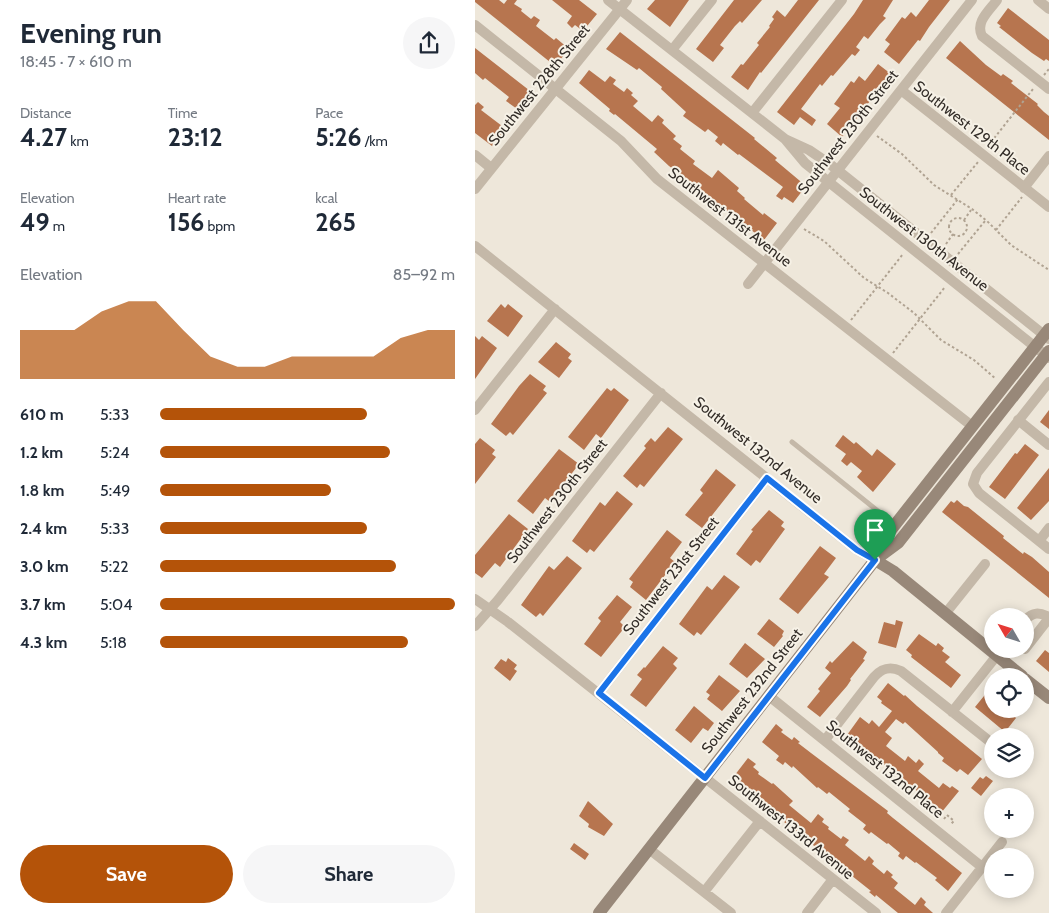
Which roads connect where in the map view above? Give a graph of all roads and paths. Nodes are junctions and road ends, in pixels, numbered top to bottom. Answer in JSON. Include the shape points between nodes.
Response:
{"nodes":[{"id":1,"x":608,"y":0,"type":"edge"},
{"id":2,"x":627,"y":0,"type":"edge"},
{"id":3,"x":712,"y":0,"type":"edge"},
{"id":4,"x":843,"y":0,"type":"edge"},
{"id":5,"x":972,"y":0,"type":"edge"},
{"id":6,"x":997,"y":0,"type":"edge"},
{"id":7,"x":1038,"y":0,"type":"edge"},
{"id":8,"x":620,"y":9,"type":"junction"},
{"id":9,"x":1049,"y":9,"type":"edge"},
{"id":10,"x":475,"y":25,"type":"edge"},
{"id":11,"x":672,"y":50,"type":"junction"},
{"id":12,"x":1049,"y":69,"type":"edge"},
{"id":13,"x":1042,"y":77,"type":"dead end"},
{"id":14,"x":1036,"y":85,"type":"dead end"},
{"id":15,"x":556,"y":89,"type":"junction"},
{"id":16,"x":1049,"y":89,"type":"edge"},
{"id":17,"x":901,"y":90,"type":"junction"},
{"id":18,"x":752,"y":114,"type":"junction"},
{"id":19,"x":877,"y":136,"type":"dead end"},
{"id":20,"x":785,"y":139,"type":"junction"},
{"id":21,"x":985,"y":150,"type":"dead end"},
{"id":22,"x":475,"y":156,"type":"edge"},
{"id":23,"x":1049,"y":156,"type":"edge"},
{"id":24,"x":978,"y":162,"type":"dead end"},
{"id":25,"x":491,"y":168,"type":"junction"},
{"id":26,"x":837,"y":171,"type":"junction"},
{"id":27,"x":828,"y":182,"type":"junction"},
{"id":28,"x":475,"y":189,"type":"edge"},
{"id":29,"x":1025,"y":191,"type":"junction"},
{"id":30,"x":951,"y":195,"type":"junction"},
{"id":31,"x":958,"y":199,"type":"junction"},
{"id":32,"x":1049,"y":207,"type":"edge"},
{"id":33,"x":972,"y":209,"type":"junction"},
{"id":34,"x":964,"y":220,"type":"junction"},
{"id":35,"x":986,"y":220,"type":"junction"},
{"id":36,"x":803,"y":228,"type":"dead end"},
{"id":37,"x":996,"y":230,"type":"junction"},
{"id":38,"x":965,"y":232,"type":"junction"},
{"id":39,"x":931,"y":233,"type":"dead end"},
{"id":40,"x":953,"y":234,"type":"junction"},
{"id":41,"x":971,"y":238,"type":"junction"},
{"id":42,"x":946,"y":244,"type":"dead end"},
{"id":43,"x":475,"y":246,"type":"edge"},
{"id":44,"x":903,"y":254,"type":"dead end"},
{"id":45,"x":958,"y":254,"type":"dead end"},
{"id":46,"x":764,"y":263,"type":"junction"},
{"id":47,"x":1049,"y":270,"type":"edge"},
{"id":48,"x":748,"y":284,"type":"dead end"},
{"id":49,"x":877,"y":287,"type":"junction"},
{"id":50,"x":945,"y":287,"type":"dead end"},
{"id":51,"x":555,"y":309,"type":"junction"},
{"id":52,"x":920,"y":319,"type":"junction"},
{"id":53,"x":851,"y":320,"type":"dead end"},
{"id":54,"x":1047,"y":335,"type":"edge"},
{"id":55,"x":1035,"y":346,"type":"junction"},
{"id":56,"x":893,"y":353,"type":"dead end"},
{"id":57,"x":1048,"y":355,"type":"edge"},
{"id":58,"x":998,"y":380,"type":"dead end"},
{"id":59,"x":1049,"y":382,"type":"edge"},
{"id":60,"x":661,"y":393,"type":"junction"},
{"id":61,"x":475,"y":410,"type":"edge"},
{"id":62,"x":1018,"y":420,"type":"junction"},
{"id":63,"x":972,"y":426,"type":"junction"},
{"id":64,"x":792,"y":442,"type":"dead end"},
{"id":65,"x":1049,"y":445,"type":"edge"},
{"id":66,"x":767,"y":478,"type":"junction"},
{"id":67,"x":894,"y":525,"type":"junction"},
{"id":68,"x":1049,"y":528,"type":"edge"},
{"id":69,"x":1039,"y":541,"type":"junction"},
{"id":70,"x":1049,"y":549,"type":"edge"},
{"id":71,"x":875,"y":560,"type":"junction"},
{"id":72,"x":985,"y":564,"type":"dead end"},
{"id":73,"x":475,"y":599,"type":"edge"},
{"id":74,"x":491,"y":609,"type":"junction"},
{"id":75,"x":945,"y":614,"type":"junction"},
{"id":76,"x":1034,"y":614,"type":"edge"},
{"id":77,"x":1049,"y":617,"type":"edge"},
{"id":78,"x":475,"y":626,"type":"edge"},
{"id":79,"x":1034,"y":637,"type":"edge"},
{"id":80,"x":984,"y":641,"type":"edge"},
{"id":81,"x":994,"y":658,"type":"edge"},
{"id":82,"x":1005,"y":658,"type":"edge"},
{"id":83,"x":1015,"y":668,"type":"edge"},
{"id":84,"x":1034,"y":685,"type":"edge"},
{"id":85,"x":599,"y":693,"type":"junction"},
{"id":86,"x":769,"y":696,"type":"junction"},
{"id":87,"x":1049,"y":698,"type":"edge"},
{"id":88,"x":952,"y":712,"type":"junction"},
{"id":89,"x":984,"y":737,"type":"edge"},
{"id":90,"x":825,"y":740,"type":"junction"},
{"id":91,"x":705,"y":778,"type":"junction"},
{"id":92,"x":944,"y":819,"type":"dead end"},
{"id":93,"x":760,"y":821,"type":"junction"},
{"id":94,"x":951,"y":824,"type":"dead end"},
{"id":95,"x":1002,"y":842,"type":"dead end"},
{"id":96,"x":649,"y":849,"type":"junction"},
{"id":97,"x":983,"y":866,"type":"junction"},
{"id":98,"x":833,"y":879,"type":"junction"},
{"id":99,"x":704,"y":892,"type":"junction"},
{"id":100,"x":599,"y":913,"type":"edge"},
{"id":101,"x":731,"y":913,"type":"edge"},
{"id":102,"x":807,"y":913,"type":"edge"},
{"id":103,"x":876,"y":913,"type":"edge"},
{"id":104,"x":946,"y":913,"type":"edge"}],
"edges":[{"from":1,"to":8,"type":"street","name":"Southwest 130th Avenue"},
{"from":2,"to":8,"type":"street","name":"Southwest 228th Street"},
{"from":3,"to":11,"type":"street"},
{"from":4,"to":18,"type":"street"},
{"from":5,"to":17,"type":"street","name":"Southwest 230th Street"},
{"from":6,"to":16,"type":"street","via":[[982,19],[980,29],[985,39]]},
{"from":7,"to":9,"type":"street"},
{"from":8,"to":11,"type":"street","name":"Southwest 130th Avenue"},
{"from":8,"to":15,"type":"street","name":"Southwest 228th Street"},
{"from":10,"to":15,"type":"street","name":"Southwest 131st Avenue"},
{"from":11,"to":18,"type":"street","name":"Southwest 130th Avenue"},
{"from":12,"to":13,"type":"path"},
{"from":14,"to":21,"type":"path"},
{"from":15,"to":25,"type":"street","name":"Southwest 228th Street"},
{"from":15,"to":46,"type":"street","name":"Southwest 131st Avenue","via":[[621,141],[657,179]]},
{"from":17,"to":26,"type":"street","name":"Southwest 230th Street"},
{"from":17,"to":29,"type":"street","name":"Southwest 129th Place"},
{"from":18,"to":20,"type":"street","name":"Southwest 130th Avenue"},
{"from":19,"to":30,"type":"path"},
{"from":20,"to":26,"type":"street","name":"Southwest 130th Avenue","via":[[809,150]]},
{"from":20,"to":27,"type":"street","name":"Southwest 130th Avenue","via":[[799,158]]},
{"from":22,"to":25,"type":"street"},
{"from":23,"to":29,"type":"street"},
{"from":24,"to":30,"type":"path"},
{"from":25,"to":28,"type":"street","name":"Southwest 228th Street"},
{"from":26,"to":27,"type":"street","name":"Southwest 230th Street"},
{"from":26,"to":54,"type":"street","name":"Southwest 130th Avenue"},
{"from":27,"to":46,"type":"street","name":"Southwest 230th Street"},
{"from":27,"to":55,"type":"street","name":"Southwest 130th Avenue"},
{"from":29,"to":32,"type":"street","name":"Southwest 129th Place"},
{"from":29,"to":37,"type":"path"},
{"from":30,"to":31,"type":"path"},
{"from":31,"to":33,"type":"path"},
{"from":31,"to":39,"type":"path"},
{"from":33,"to":34,"type":"path"},
{"from":33,"to":35,"type":"path"},
{"from":34,"to":38,"type":"path"},
{"from":34,"to":40,"type":"path","via":[[956,218],[951,222],[949,229]]},
{"from":35,"to":37,"type":"path"},
{"from":35,"to":41,"type":"path"},
{"from":36,"to":49,"type":"path"},
{"from":37,"to":47,"type":"path","via":[[1017,249]]},
{"from":38,"to":40,"type":"path","via":[[958,236]]},
{"from":38,"to":41,"type":"path"},
{"from":40,"to":42,"type":"path"},
{"from":41,"to":45,"type":"path"},
{"from":43,"to":51,"type":"street","name":"Southwest 132nd Avenue"},
{"from":44,"to":49,"type":"path"},
{"from":46,"to":48,"type":"street","name":"Southwest 230th Street"},
{"from":46,"to":63,"type":"street","name":"Southwest 131st Avenue"},
{"from":49,"to":52,"type":"path"},
{"from":49,"to":53,"type":"path"},
{"from":50,"to":52,"type":"path"},
{"from":51,"to":60,"type":"street","name":"Southwest 132nd Avenue"},
{"from":51,"to":61,"type":"street"},
{"from":52,"to":56,"type":"path"},
{"from":52,"to":58,"type":"path","via":[[941,340],[974,360]]},
{"from":54,"to":55,"type":"street","name":"Southwest 232nd Street"},
{"from":55,"to":57,"type":"street","name":"Southwest 130th Avenue"},
{"from":55,"to":63,"type":"street","name":"Southwest 232nd Street"},
{"from":57,"to":71,"type":"street","name":"Southwest 232nd Street","via":[[898,543]]},
{"from":59,"to":62,"type":"street"},
{"from":60,"to":66,"type":"street","name":"Southwest 132nd Avenue"},
{"from":60,"to":74,"type":"street","name":"Southwest 230th Street"},
{"from":62,"to":65,"type":"street"},
{"from":62,"to":69,"type":"street","via":[[977,473],[973,484],[979,494]]},
{"from":63,"to":67,"type":"street","name":"Southwest 232nd Street"},
{"from":64,"to":67,"type":"lane"},
{"from":66,"to":71,"type":"street","name":"Southwest 132nd Avenue","via":[[857,550]]},
{"from":66,"to":85,"type":"street","name":"Southwest 231st Street"},
{"from":67,"to":71,"type":"street","name":"Southwest 232nd Street","via":[[883,540]]},
{"from":68,"to":69,"type":"street"},
{"from":69,"to":70,"type":"street"},
{"from":71,"to":75,"type":"street","name":"Southwest 132nd Avenue"},
{"from":71,"to":86,"type":"street","name":"Southwest 232nd Street"},
{"from":72,"to":75,"type":"street"},
{"from":73,"to":74,"type":"street","name":"Southwest 133rd Avenue"},
{"from":74,"to":78,"type":"street","name":"Southwest 230th Street"},
{"from":74,"to":85,"type":"street","name":"Southwest 133rd Avenue"},
{"from":75,"to":80,"type":"street","name":"Southwest 132nd Avenue"},
{"from":76,"to":77,"type":"street","via":[[1043,613]]},
{"from":77,"to":79,"type":"street"},
{"from":81,"to":88,"type":"street"},
{"from":82,"to":83,"type":"street","name":"Southwest 132nd Avenue"},
{"from":84,"to":87,"type":"street","name":"Southwest 132nd Avenue"},
{"from":85,"to":91,"type":"street","name":"Southwest 133rd Avenue"},
{"from":86,"to":90,"type":"street","name":"Southwest 132nd Place"},
{"from":86,"to":91,"type":"street","name":"Southwest 232nd Street"},
{"from":88,"to":89,"type":"street"},
{"from":88,"to":90,"type":"street","via":[[901,671],[889,668],[874,677]]},
{"from":90,"to":97,"type":"street","name":"Southwest 132nd Place"},
{"from":91,"to":93,"type":"street","name":"Southwest 133rd Avenue"},
{"from":91,"to":96,"type":"street","name":"Southwest 232nd Street"},
{"from":92,"to":94,"type":"path","via":[[947,815],[953,821]]},
{"from":93,"to":98,"type":"street","name":"Southwest 133rd Avenue"},
{"from":93,"to":99,"type":"street"},
{"from":95,"to":97,"type":"street"},
{"from":96,"to":99,"type":"street"},
{"from":96,"to":100,"type":"street","name":"Southwest 232nd Street"},
{"from":97,"to":104,"type":"street"},
{"from":98,"to":102,"type":"street"},
{"from":98,"to":103,"type":"street","name":"Southwest 133rd Avenue"},
{"from":99,"to":101,"type":"street"}]}
